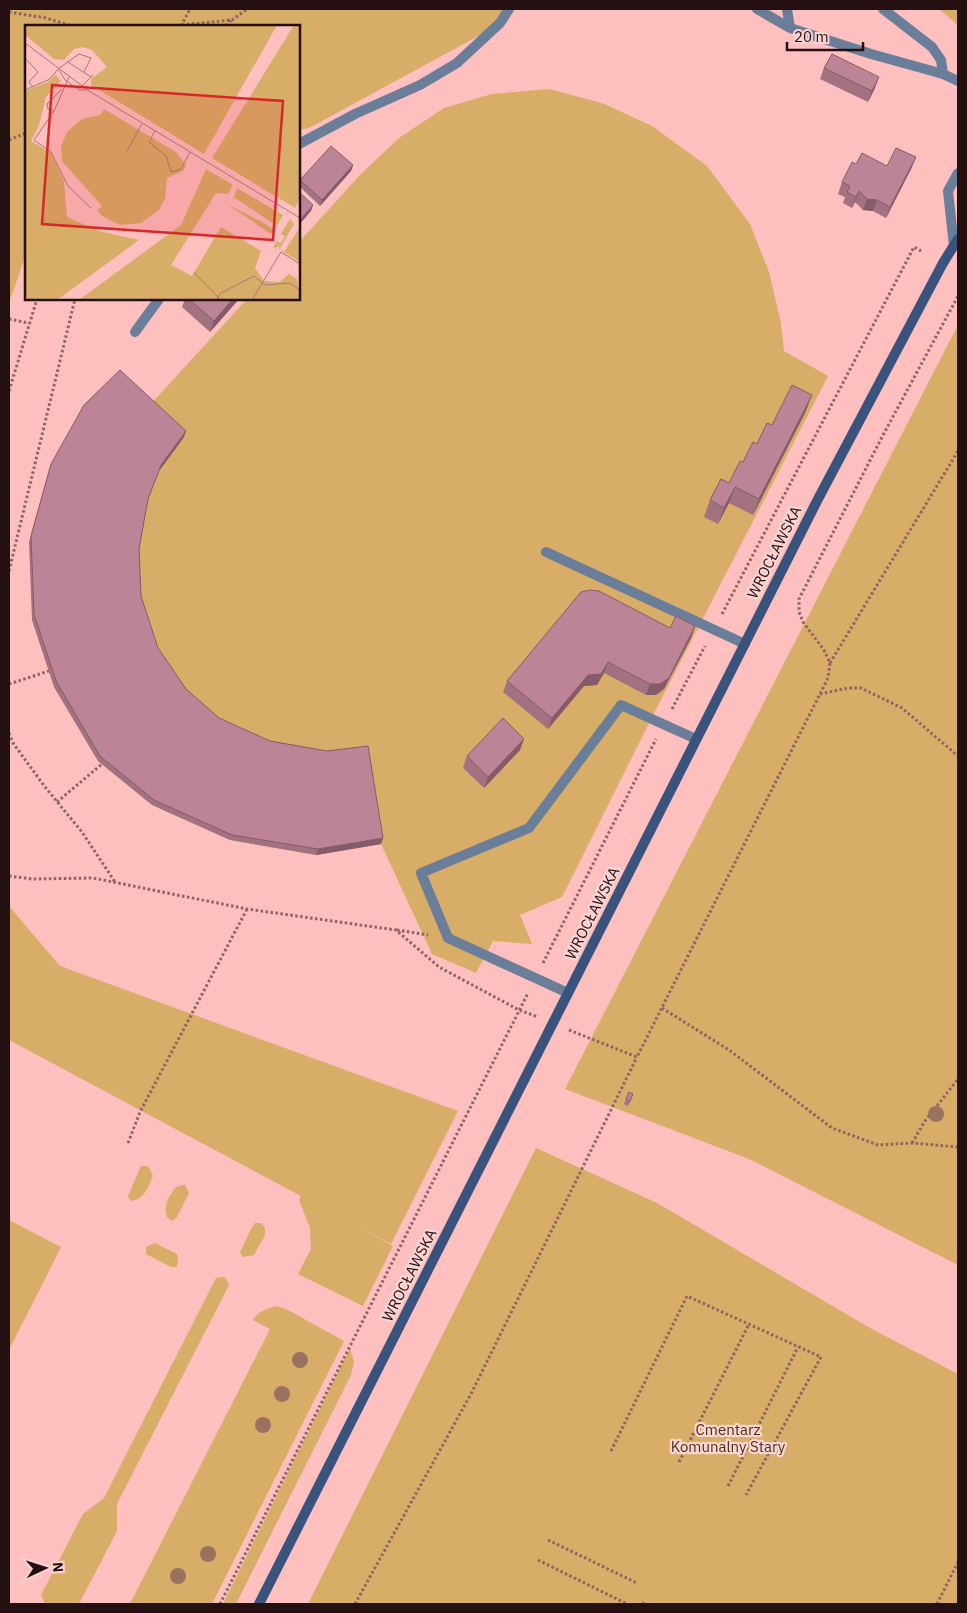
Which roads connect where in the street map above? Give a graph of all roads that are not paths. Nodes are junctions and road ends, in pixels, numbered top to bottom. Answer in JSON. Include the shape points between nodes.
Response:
{"nodes":[{"id":1,"x":509,"y":9,"type":"edge"},
{"id":2,"x":757,"y":9,"type":"edge"},
{"id":3,"x":787,"y":9,"type":"edge"},
{"id":4,"x":883,"y":9,"type":"edge"},
{"id":5,"x":790,"y":28,"type":"junction"},
{"id":6,"x":943,"y":74,"type":"junction"},
{"id":7,"x":958,"y":80,"type":"edge"},
{"id":8,"x":300,"y":143,"type":"edge"},
{"id":9,"x":958,"y":174,"type":"edge"},
{"id":10,"x":956,"y":243,"type":"edge"},
{"id":11,"x":158,"y":300,"type":"edge"},
{"id":12,"x":135,"y":332,"type":"dead end"},
{"id":13,"x":546,"y":552,"type":"dead end"},
{"id":14,"x":745,"y":644,"type":"junction"},
{"id":15,"x":696,"y":739,"type":"junction"},
{"id":16,"x":568,"y":993,"type":"junction"},
{"id":17,"x":259,"y":1604,"type":"edge"}],
"edges":[{"from":1,"to":8,"type":"lane","via":[[500,22],[457,63]]},
{"from":2,"to":5,"type":"lane"},
{"from":3,"to":5,"type":"lane"},
{"from":4,"to":6,"type":"lane","via":[[932,47],[941,60]]},
{"from":5,"to":6,"type":"lane"},
{"from":6,"to":7,"type":"lane"},
{"from":9,"to":10,"type":"lane","via":[[948,191]]},
{"from":10,"to":14,"type":"main road","name":"WROCŁAWSKA"},
{"from":11,"to":12,"type":"lane"},
{"from":13,"to":14,"type":"lane"},
{"from":14,"to":15,"type":"main road","name":"WROCŁAWSKA"},
{"from":15,"to":16,"type":"main road","name":"WROCŁAWSKA"},
{"from":15,"to":16,"type":"lane","via":[[621,704],[529,828],[421,873],[448,938]]},
{"from":16,"to":17,"type":"main road","name":"WROCŁAWSKA"}]}
